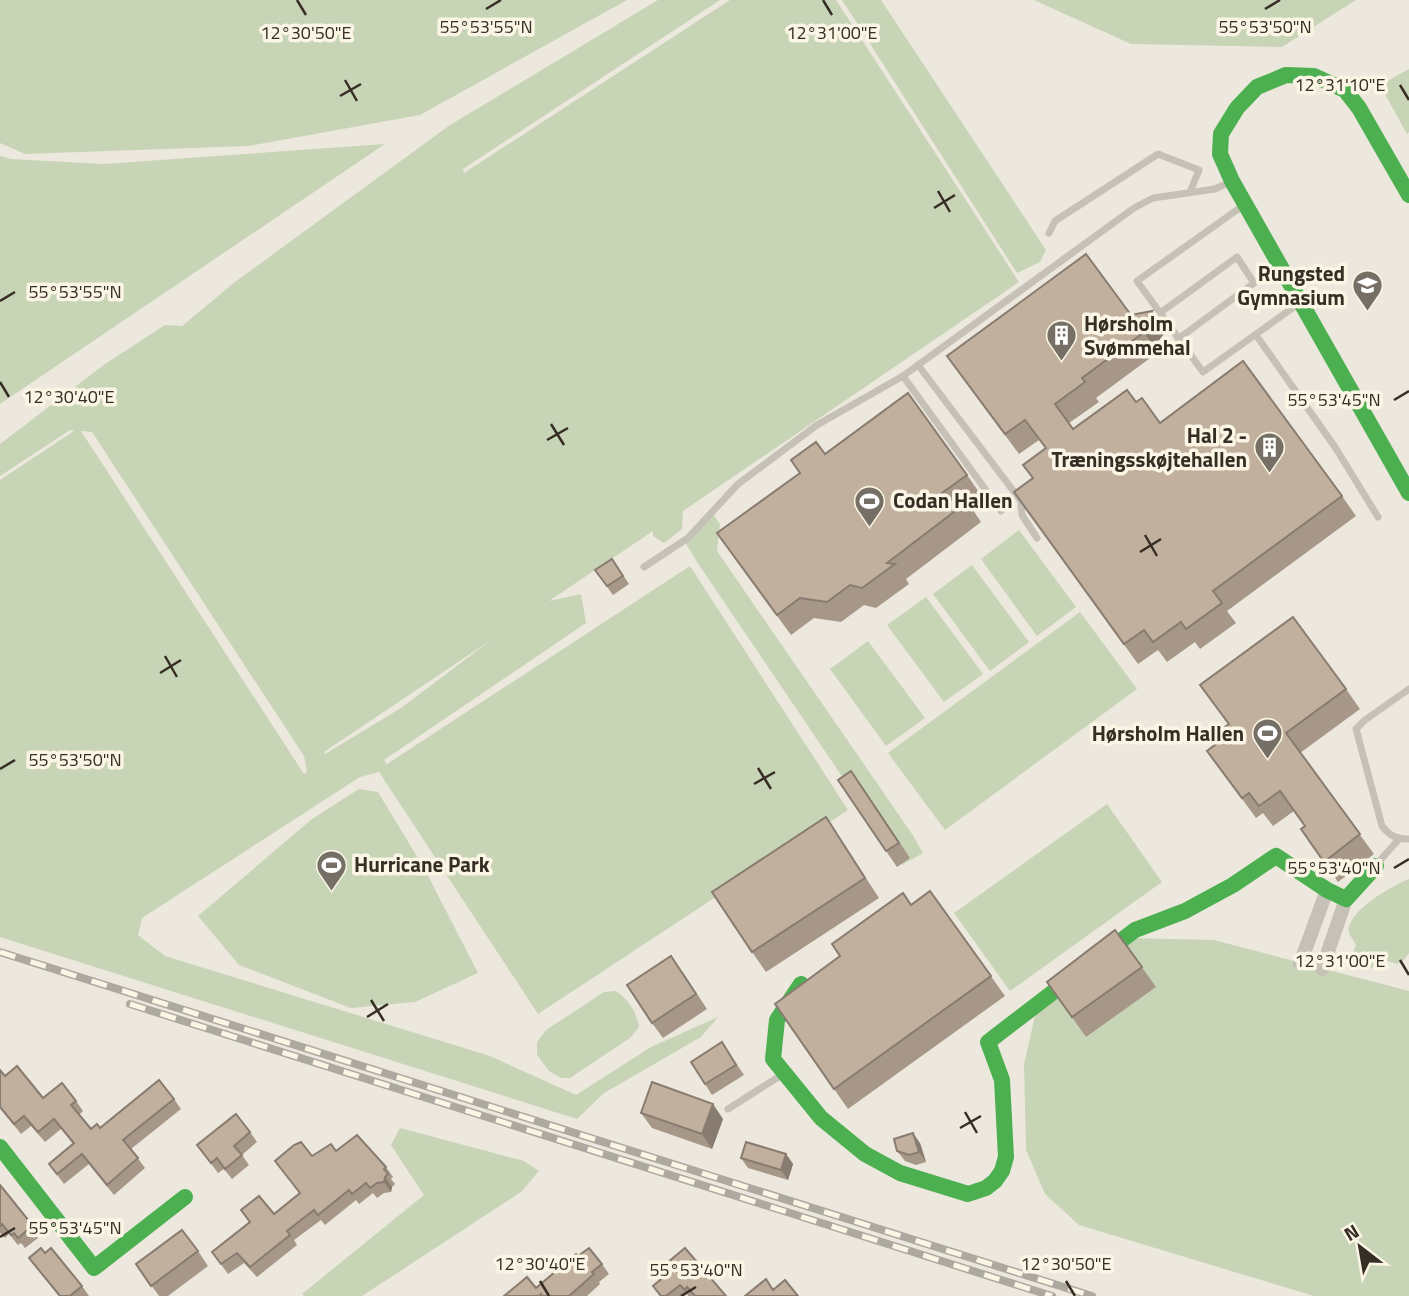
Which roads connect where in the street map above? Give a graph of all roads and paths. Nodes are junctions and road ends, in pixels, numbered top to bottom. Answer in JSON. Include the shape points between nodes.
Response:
{"nodes":[{"id":1,"x":1232,"y":181,"type":"junction"},
{"id":2,"x":1190,"y":192,"type":"junction"},
{"id":3,"x":1409,"y":195,"type":"edge"},
{"id":4,"x":1245,"y":204,"type":"junction"},
{"id":5,"x":1049,"y":233,"type":"dead end"},
{"id":6,"x":1301,"y":302,"type":"junction"},
{"id":7,"x":1160,"y":313,"type":"junction"},
{"id":8,"x":1256,"y":335,"type":"junction"},
{"id":9,"x":1178,"y":340,"type":"junction"},
{"id":10,"x":918,"y":365,"type":"junction"},
{"id":11,"x":903,"y":376,"type":"junction"},
{"id":12,"x":1409,"y":493,"type":"edge"},
{"id":13,"x":1001,"y":511,"type":"dead end"},
{"id":14,"x":1378,"y":517,"type":"dead end"},
{"id":15,"x":1037,"y":538,"type":"edge"},
{"id":16,"x":644,"y":567,"type":"dead end"},
{"id":17,"x":1409,"y":689,"type":"edge"},
{"id":18,"x":1399,"y":839,"type":"junction"},
{"id":19,"x":1409,"y":839,"type":"edge"},
{"id":20,"x":1376,"y":866,"type":"joint"},
{"id":21,"x":1327,"y":890,"type":"junction"},
{"id":22,"x":1346,"y":899,"type":"junction"},
{"id":23,"x":1300,"y":964,"type":"dead end"},
{"id":24,"x":1322,"y":969,"type":"dead end"},
{"id":25,"x":801,"y":984,"type":"edge"},
{"id":26,"x":783,"y":1074,"type":"junction"},
{"id":27,"x":728,"y":1109,"type":"dead end"},
{"id":28,"x":0,"y":1147,"type":"edge"},
{"id":29,"x":185,"y":1196,"type":"dead end"}],
"edges":[{"from":1,"to":2,"type":"lane"},
{"from":1,"to":3,"type":"street","via":[[1220,154],[1221,134],[1237,108],[1257,87],[1286,75],[1314,76],[1345,90]]},
{"from":1,"to":4,"type":"street"},
{"from":2,"to":5,"type":"lane","via":[[1199,170],[1158,154],[1055,221]]},
{"from":2,"to":10,"type":"lane","via":[[1153,198],[1133,208]]},
{"from":4,"to":6,"type":"street"},
{"from":4,"to":7,"type":"lane","via":[[1137,281]]},
{"from":6,"to":8,"type":"lane"},
{"from":6,"to":12,"type":"street"},
{"from":7,"to":9,"type":"lane"},
{"from":7,"to":9,"type":"lane","via":[[1237,257],[1254,283]]},
{"from":8,"to":9,"type":"lane","via":[[1203,372]]},
{"from":8,"to":14,"type":"lane"},
{"from":10,"to":11,"type":"lane"},
{"from":10,"to":15,"type":"lane","via":[[1021,501],[1022,515]]},
{"from":11,"to":13,"type":"lane"},
{"from":11,"to":16,"type":"lane","via":[[817,425],[738,484],[688,538]]},
{"from":17,"to":18,"type":"lane","via":[[1356,729],[1382,826]]},
{"from":18,"to":19,"type":"lane"},
{"from":18,"to":20,"type":"lane"},
{"from":20,"to":22,"type":"street"},
{"from":21,"to":22,"type":"street"},
{"from":21,"to":23,"type":"street"},
{"from":21,"to":26,"type":"street","via":[[1276,856],[1185,911],[1135,930],[988,1042],[1001,1071],[1005,1164],[995,1183],[983,1192],[968,1194],[882,1165],[832,1131]]},
{"from":22,"to":24,"type":"street"},
{"from":25,"to":26,"type":"street","via":[[777,1020],[773,1059]]},
{"from":26,"to":27,"type":"lane"},
{"from":28,"to":29,"type":"street","via":[[94,1268]]}]}
